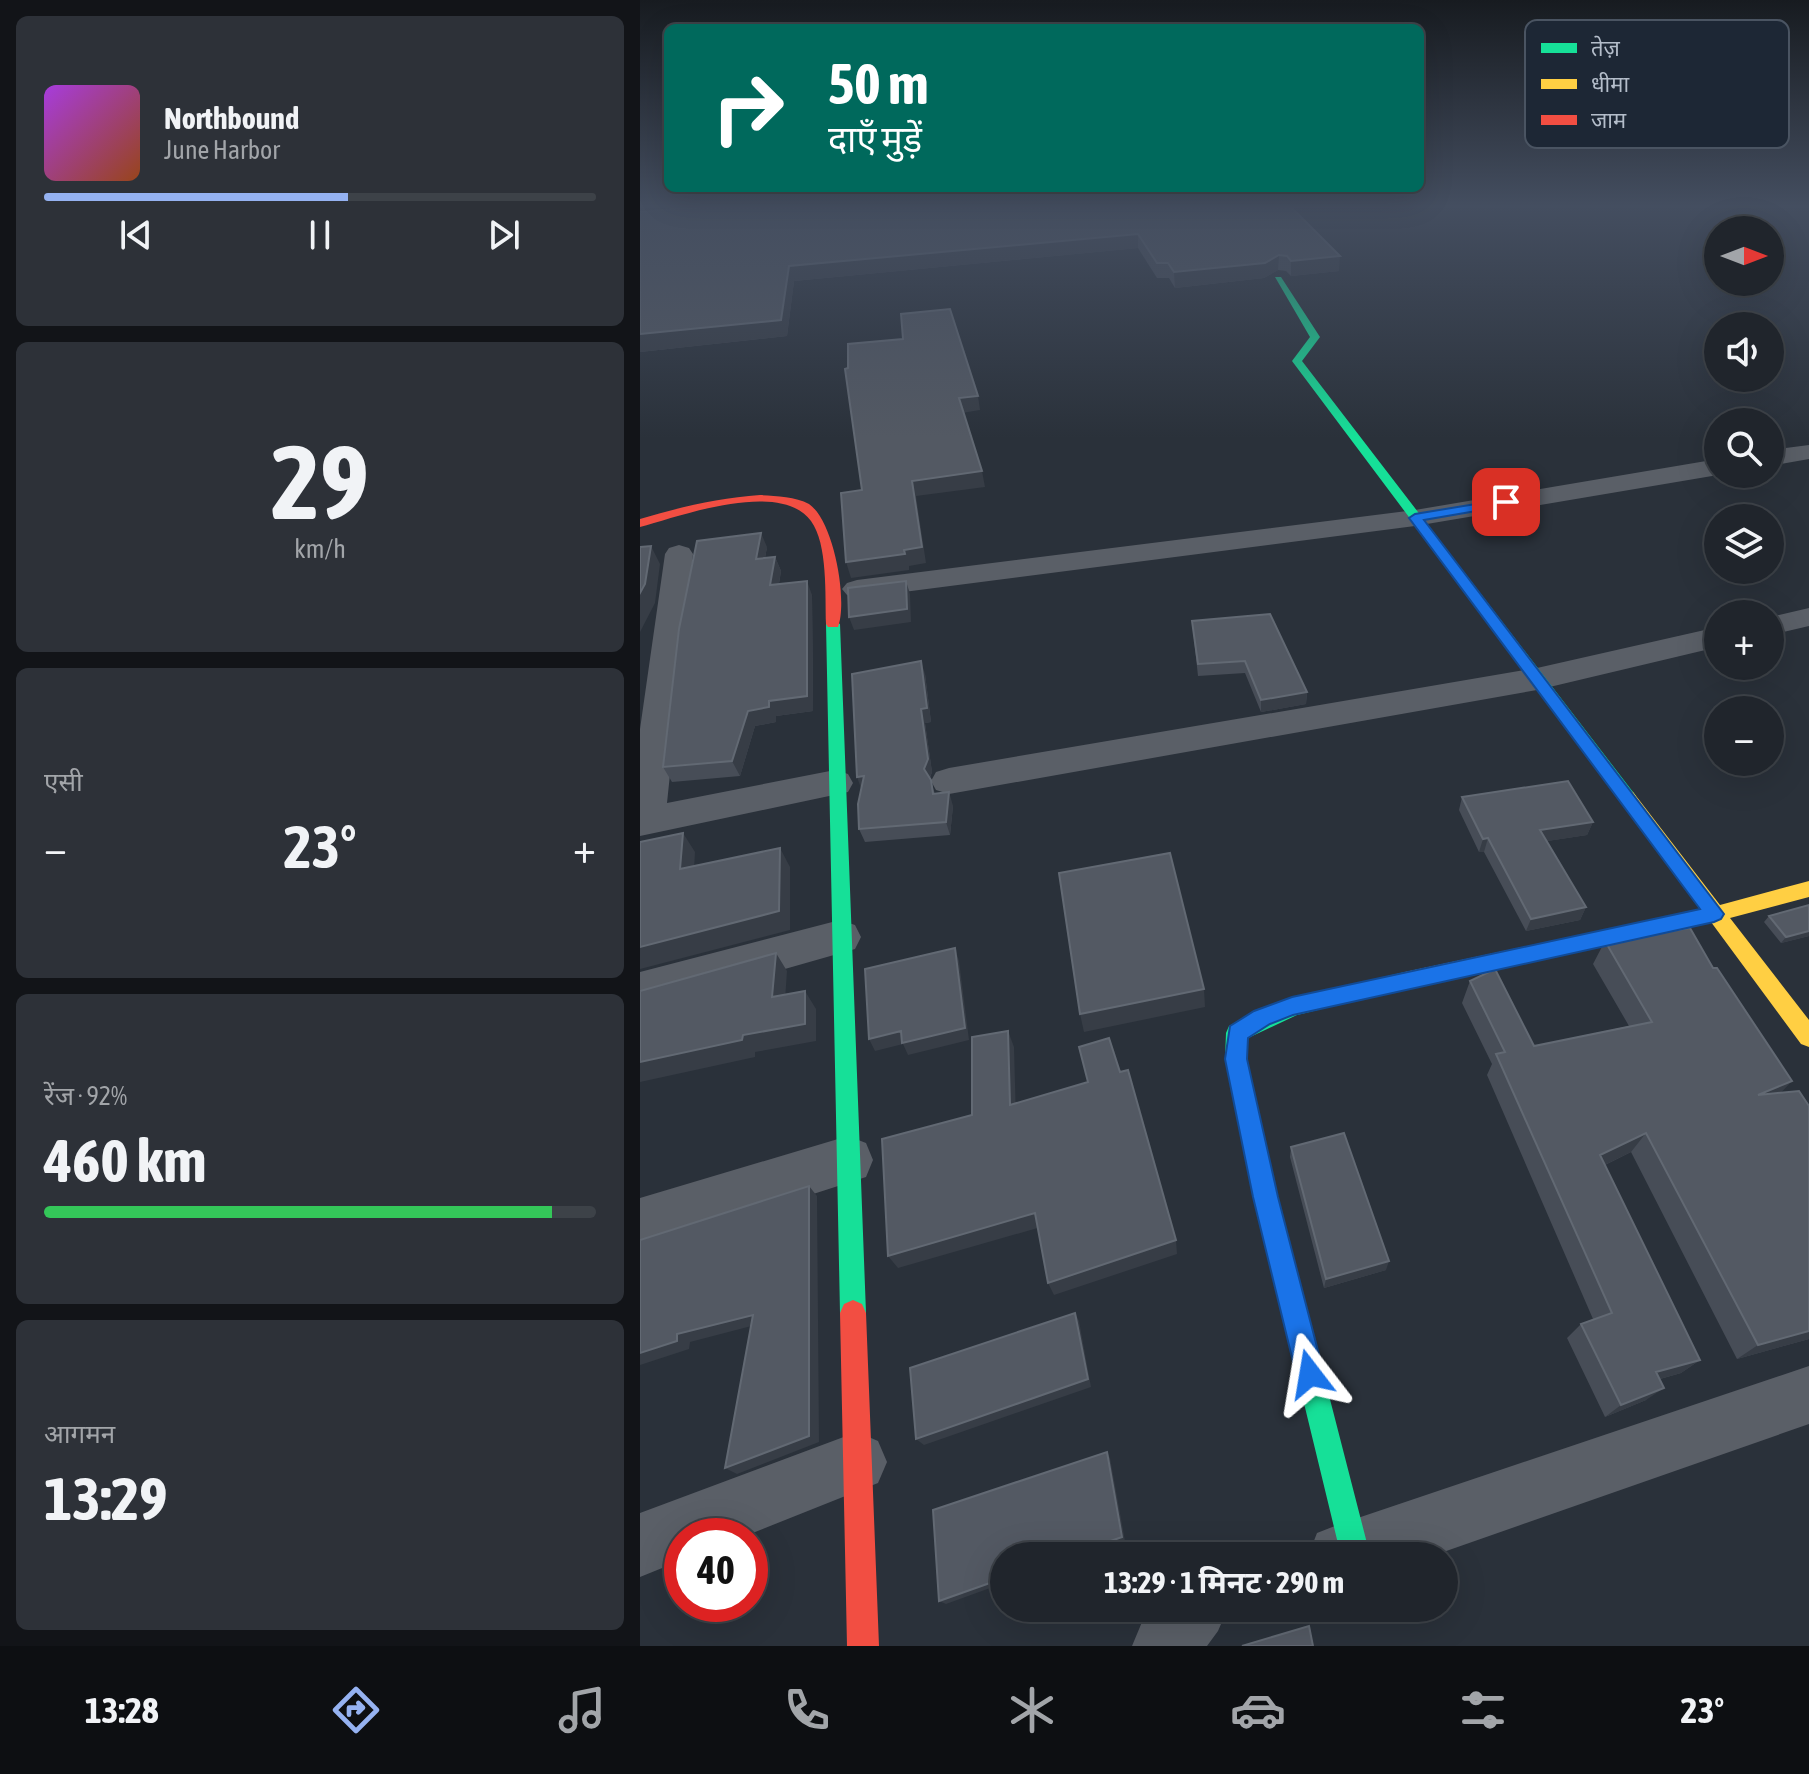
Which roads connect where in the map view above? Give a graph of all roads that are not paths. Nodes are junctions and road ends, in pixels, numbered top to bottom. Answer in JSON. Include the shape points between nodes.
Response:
{"nodes":[{"id":1,"x":1281,"y":284,"type":"edge"},
{"id":2,"x":1809,"y":452,"type":"edge"},
{"id":3,"x":1784,"y":456,"type":"edge"},
{"id":4,"x":1704,"y":469,"type":"edge"},
{"id":5,"x":1415,"y":518,"type":"junction"},
{"id":6,"x":640,"y":523,"type":"edge"},
{"id":7,"x":679,"y":554,"type":"dead end"},
{"id":8,"x":832,"y":592,"type":"junction"},
{"id":9,"x":1809,"y":617,"type":"edge"},
{"id":10,"x":1784,"y":623,"type":"edge"},
{"id":11,"x":1704,"y":640,"type":"edge"},
{"id":12,"x":1537,"y":679,"type":"junction"},
{"id":13,"x":949,"y":781,"type":"dead end"},
{"id":14,"x":835,"y":783,"type":"junction"},
{"id":15,"x":643,"y":821,"type":"edge"},
{"id":16,"x":1809,"y":889,"type":"edge"},
{"id":17,"x":1714,"y":914,"type":"junction"},
{"id":18,"x":840,"y":937,"type":"junction"},
{"id":19,"x":640,"y":991,"type":"edge"},
{"id":20,"x":1809,"y":1037,"type":"edge"},
{"id":21,"x":848,"y":1160,"type":"junction"},
{"id":22,"x":640,"y":1224,"type":"edge"},
{"id":23,"x":1809,"y":1395,"type":"edge"},
{"id":24,"x":857,"y":1462,"type":"junction"},
{"id":25,"x":1344,"y":1542,"type":"edge"},
{"id":26,"x":1382,"y":1542,"type":"edge"},
{"id":27,"x":640,"y":1545,"type":"edge"},
{"id":28,"x":1184,"y":1622,"type":"edge"},
{"id":29,"x":863,"y":1646,"type":"edge"},
{"id":30,"x":1166,"y":1646,"type":"edge"}],
"edges":[{"from":1,"to":5,"type":"street","via":[[1315,337],[1297,361]]},
{"from":2,"to":3,"type":"street"},
{"from":4,"to":5,"type":"street"},
{"from":5,"to":8,"type":"street"},
{"from":5,"to":12,"type":"street"},
{"from":6,"to":8,"type":"street","via":[[722,499],[769,497],[802,506],[816,517]]},
{"from":7,"to":15,"type":"street"},
{"from":8,"to":14,"type":"street"},
{"from":9,"to":10,"type":"street"},
{"from":11,"to":12,"type":"street"},
{"from":12,"to":13,"type":"street"},
{"from":12,"to":17,"type":"street"},
{"from":14,"to":15,"type":"street"},
{"from":14,"to":18,"type":"street"},
{"from":16,"to":17,"type":"street"},
{"from":17,"to":20,"type":"street"},
{"from":17,"to":25,"type":"street","via":[[1292,1006],[1237,1033],[1236,1059]]},
{"from":18,"to":19,"type":"street"},
{"from":18,"to":21,"type":"street"},
{"from":21,"to":22,"type":"street"},
{"from":21,"to":24,"type":"street"},
{"from":23,"to":26,"type":"street"},
{"from":24,"to":27,"type":"street"},
{"from":24,"to":29,"type":"street"},
{"from":28,"to":30,"type":"street"}]}
